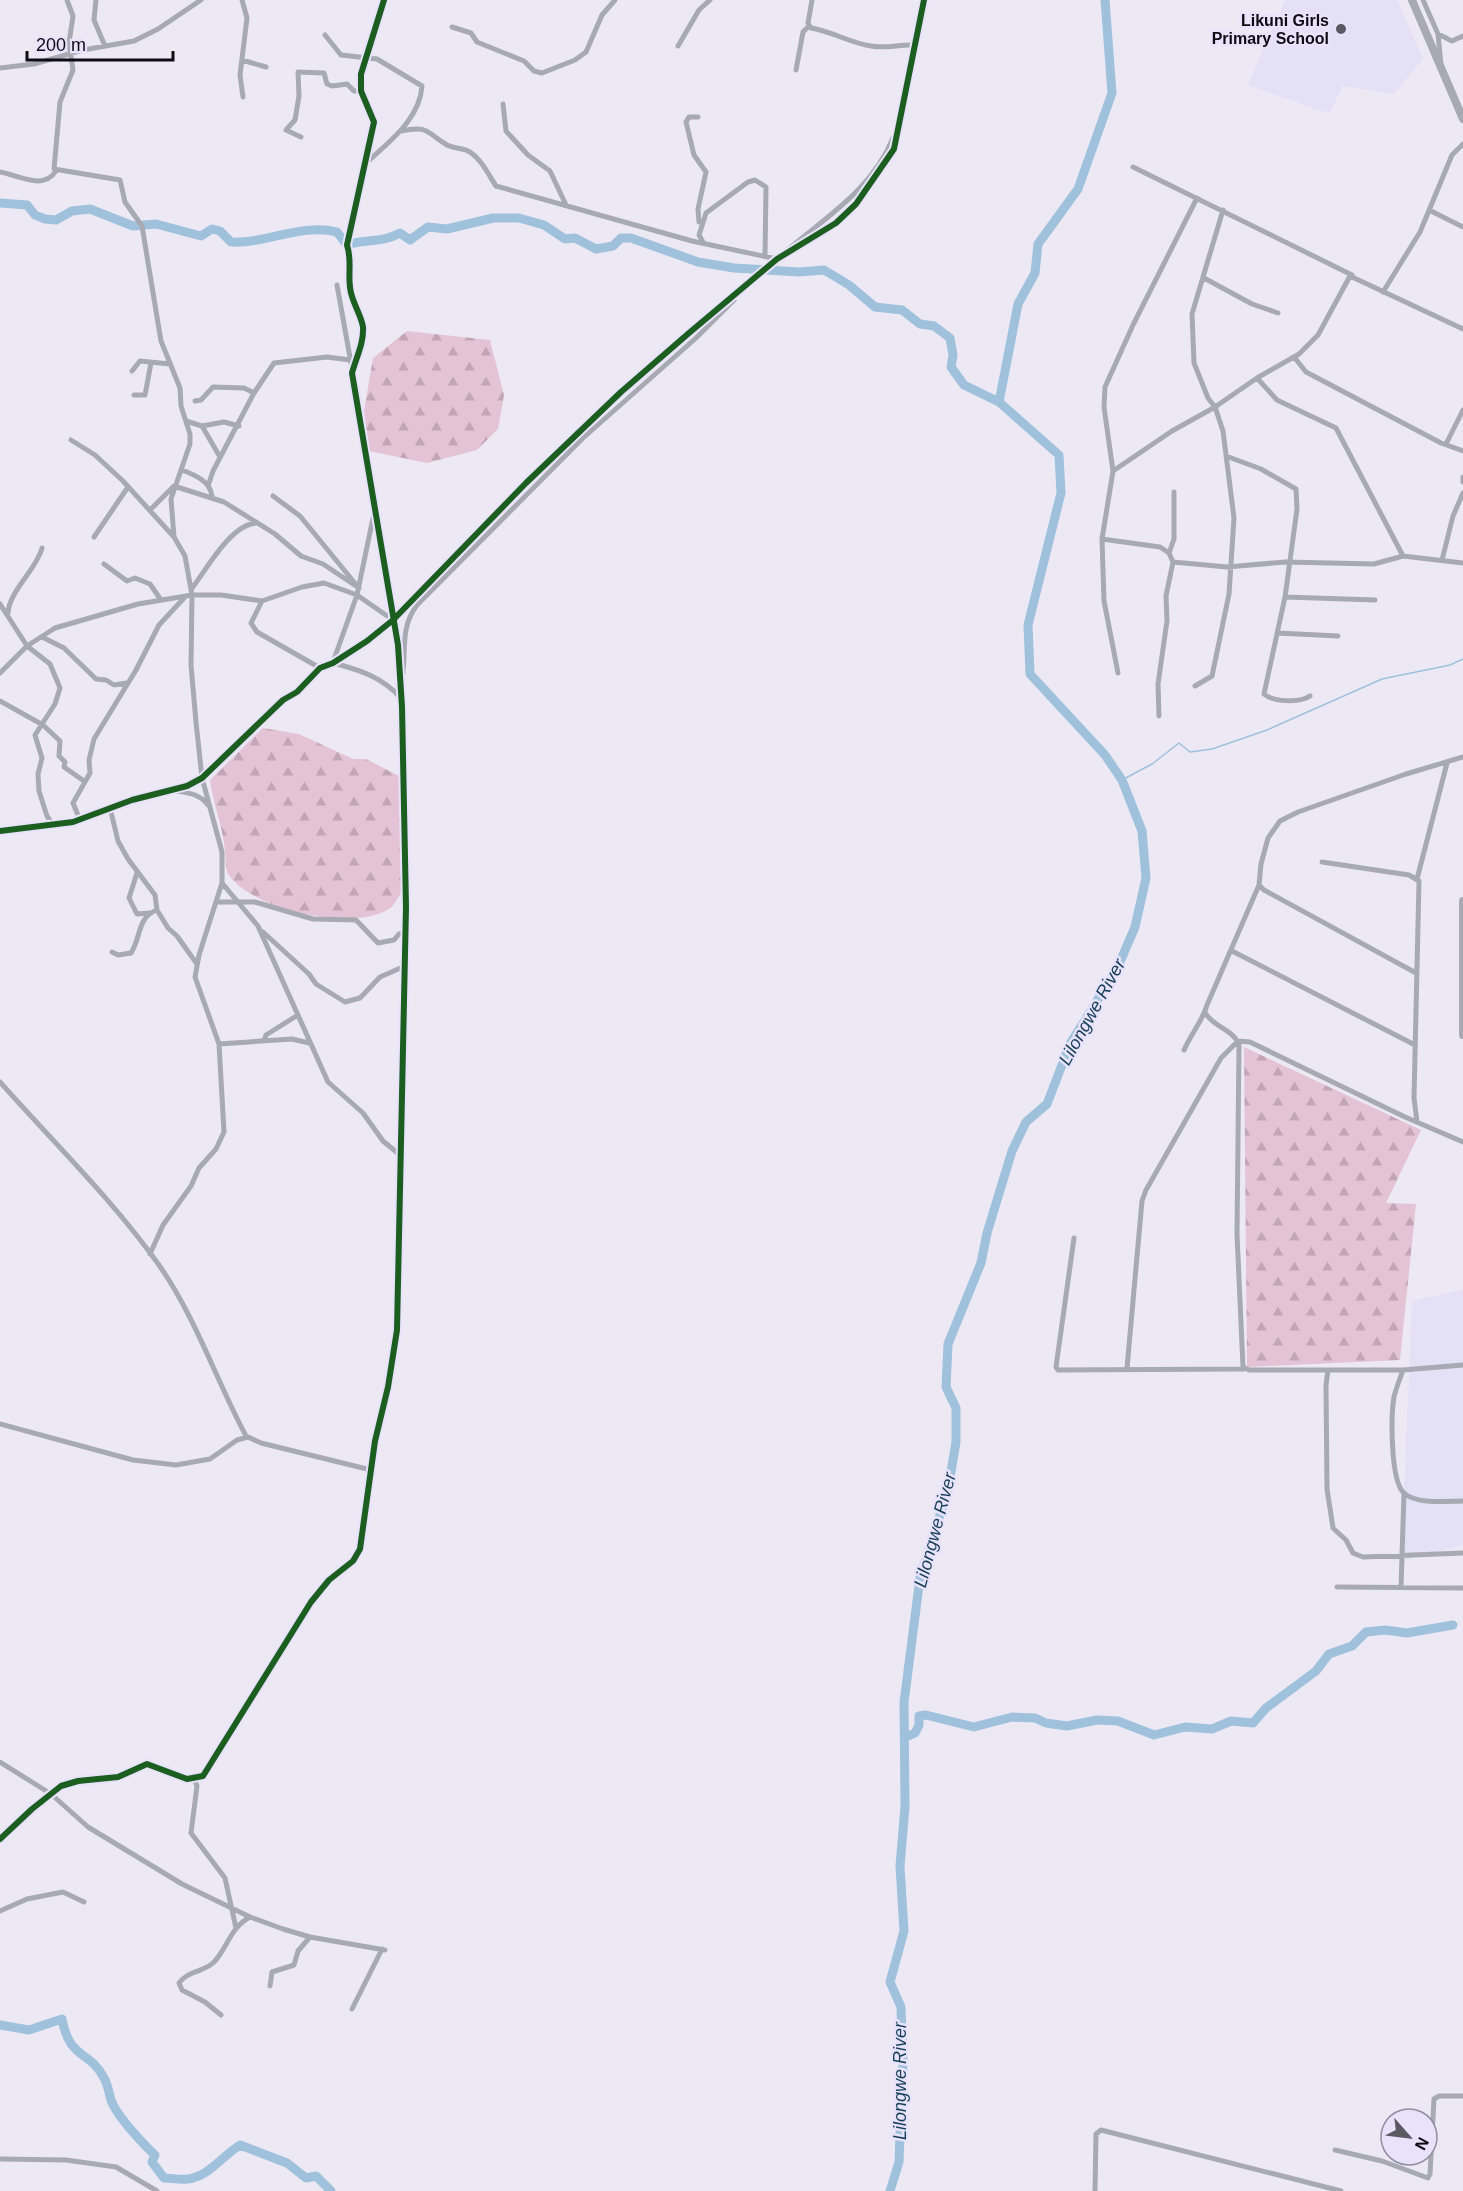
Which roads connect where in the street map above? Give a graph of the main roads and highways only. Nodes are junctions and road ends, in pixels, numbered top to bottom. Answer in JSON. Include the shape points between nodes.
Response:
{"nodes":[{"id":1,"x":1412,"y":0,"type":"edge"},
{"id":2,"x":1463,"y":119,"type":"edge"},
{"id":3,"x":1463,"y":901,"type":"edge"},
{"id":4,"x":1463,"y":945,"type":"edge"},
{"id":5,"x":1463,"y":1001,"type":"edge"},
{"id":6,"x":1463,"y":1035,"type":"edge"}],
"edges":[{"from":1,"to":2,"type":"main road"},
{"from":3,"to":4,"type":"main road"},
{"from":4,"to":5,"type":"main road"},
{"from":5,"to":6,"type":"main road"}]}
